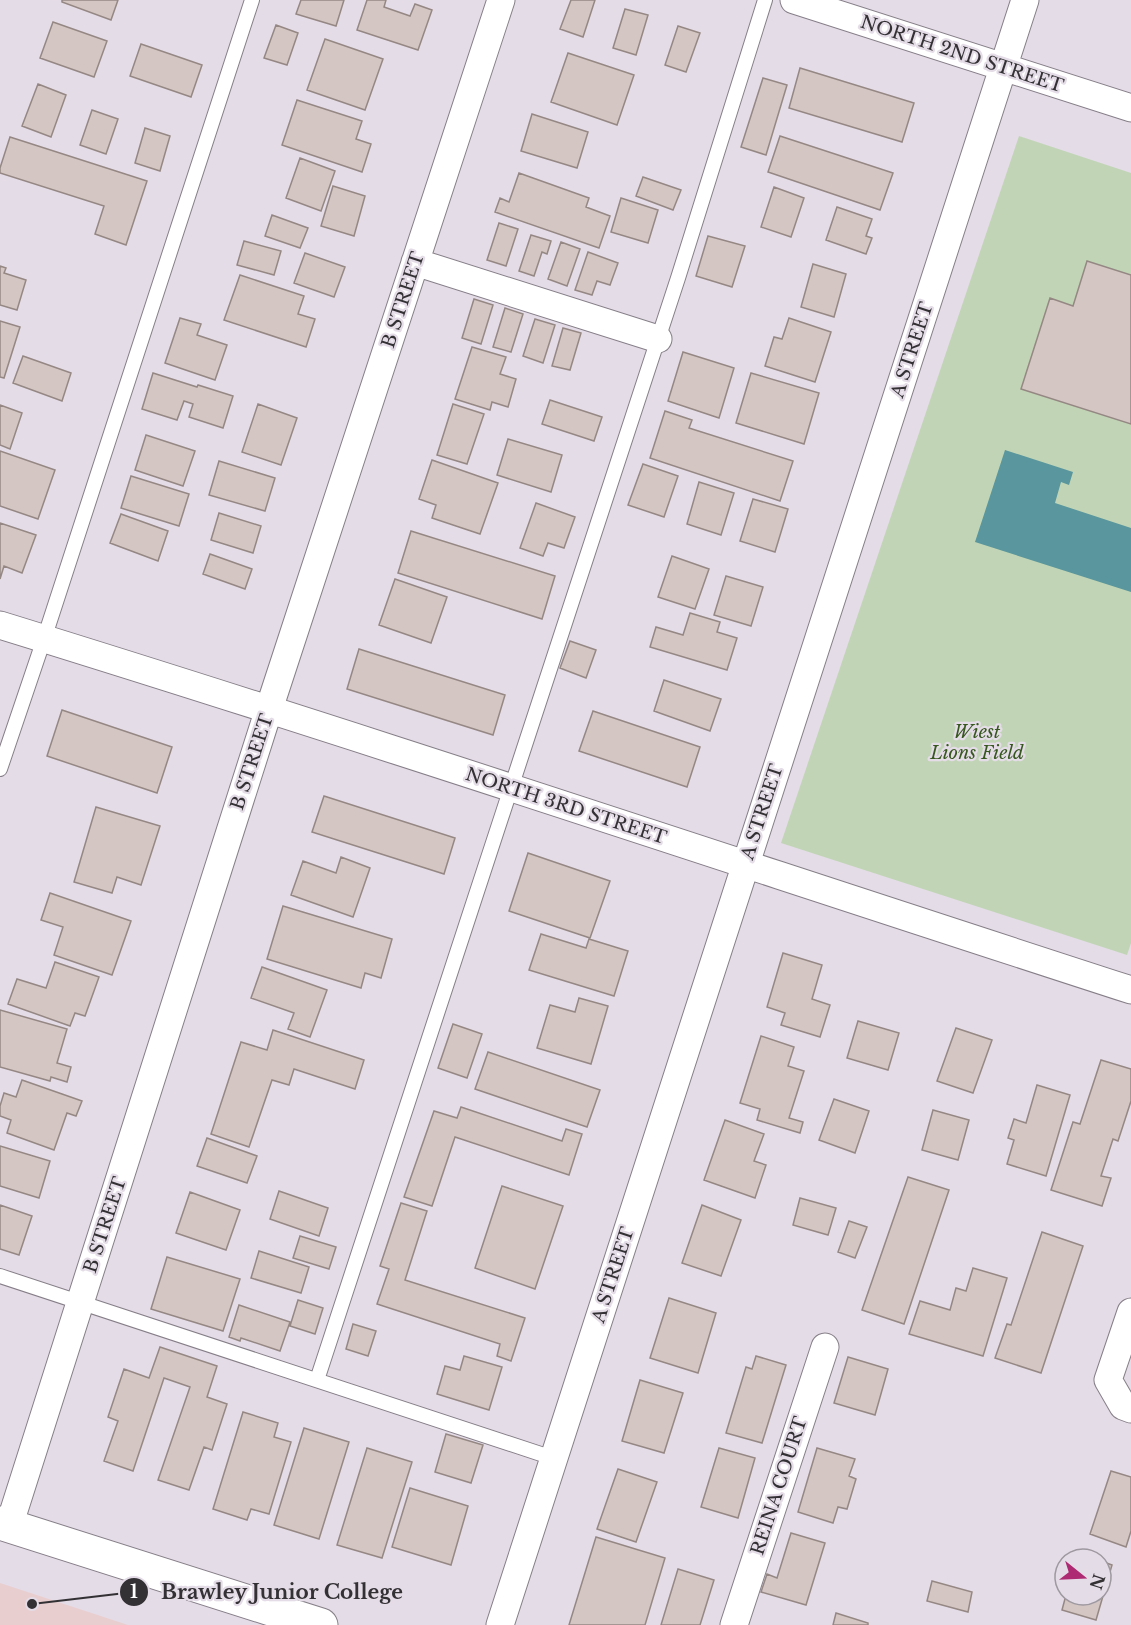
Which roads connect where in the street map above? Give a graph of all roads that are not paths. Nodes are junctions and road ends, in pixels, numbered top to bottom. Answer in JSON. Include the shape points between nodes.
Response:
{"nodes":[{"id":1,"x":252,"y":0,"type":"edge"},
{"id":2,"x":501,"y":0,"type":"edge"},
{"id":3,"x":765,"y":0,"type":"edge"},
{"id":4,"x":794,"y":0,"type":"edge"},
{"id":5,"x":1025,"y":0,"type":"edge"},
{"id":6,"x":1003,"y":68,"type":"junction"},
{"id":7,"x":1131,"y":108,"type":"edge"},
{"id":8,"x":415,"y":262,"type":"junction"},
{"id":9,"x":658,"y":339,"type":"junction"},
{"id":10,"x":0,"y":625,"type":"edge"},
{"id":11,"x":44,"y":639,"type":"junction"},
{"id":12,"x":269,"y":709,"type":"junction"},
{"id":13,"x":0,"y":769,"type":"edge"},
{"id":14,"x":510,"y":788,"type":"junction"},
{"id":15,"x":745,"y":865,"type":"junction"},
{"id":16,"x":1131,"y":990,"type":"edge"},
{"id":17,"x":0,"y":1276,"type":"edge"},
{"id":18,"x":80,"y":1303,"type":"junction"},
{"id":19,"x":1131,"y":1312,"type":"edge"},
{"id":20,"x":825,"y":1347,"type":"dead end"},
{"id":21,"x":317,"y":1380,"type":"junction"},
{"id":22,"x":1131,"y":1409,"type":"edge"},
{"id":23,"x":553,"y":1458,"type":"junction"},
{"id":24,"x":5,"y":1525,"type":"edge"},
{"id":25,"x":321,"y":1625,"type":"edge"},
{"id":26,"x":500,"y":1625,"type":"edge"},
{"id":27,"x":734,"y":1625,"type":"edge"}],
"edges":[{"from":1,"to":11,"type":"lane"},
{"from":2,"to":8,"type":"street","name":"B STREET"},
{"from":3,"to":9,"type":"lane"},
{"from":4,"to":6,"type":"street","name":"NORTH 2ND STREET"},
{"from":5,"to":6,"type":"street","name":"A STREET"},
{"from":6,"to":7,"type":"street","name":"NORTH 2ND STREET"},
{"from":6,"to":15,"type":"street","name":"A STREET"},
{"from":8,"to":9,"type":"street"},
{"from":8,"to":12,"type":"street","name":"B STREET"},
{"from":9,"to":14,"type":"lane"},
{"from":10,"to":11,"type":"street","name":"NORTH 3RD STREET"},
{"from":11,"to":12,"type":"street","name":"NORTH 3RD STREET"},
{"from":11,"to":13,"type":"lane"},
{"from":12,"to":14,"type":"street","name":"NORTH 3RD STREET"},
{"from":12,"to":18,"type":"street","name":"B STREET"},
{"from":14,"to":15,"type":"street","name":"NORTH 3RD STREET"},
{"from":14,"to":21,"type":"lane"},
{"from":15,"to":16,"type":"street","name":"NORTH 3RD STREET"},
{"from":15,"to":23,"type":"street","name":"A STREET"},
{"from":17,"to":18,"type":"lane"},
{"from":18,"to":21,"type":"lane"},
{"from":18,"to":24,"type":"street","name":"B STREET"},
{"from":19,"to":22,"type":"street","via":[[1108,1380],[1123,1406]]},
{"from":20,"to":27,"type":"street","name":"REINA COURT"},
{"from":21,"to":23,"type":"lane"},
{"from":23,"to":26,"type":"street","name":"A STREET"},
{"from":24,"to":25,"type":"street"}]}
